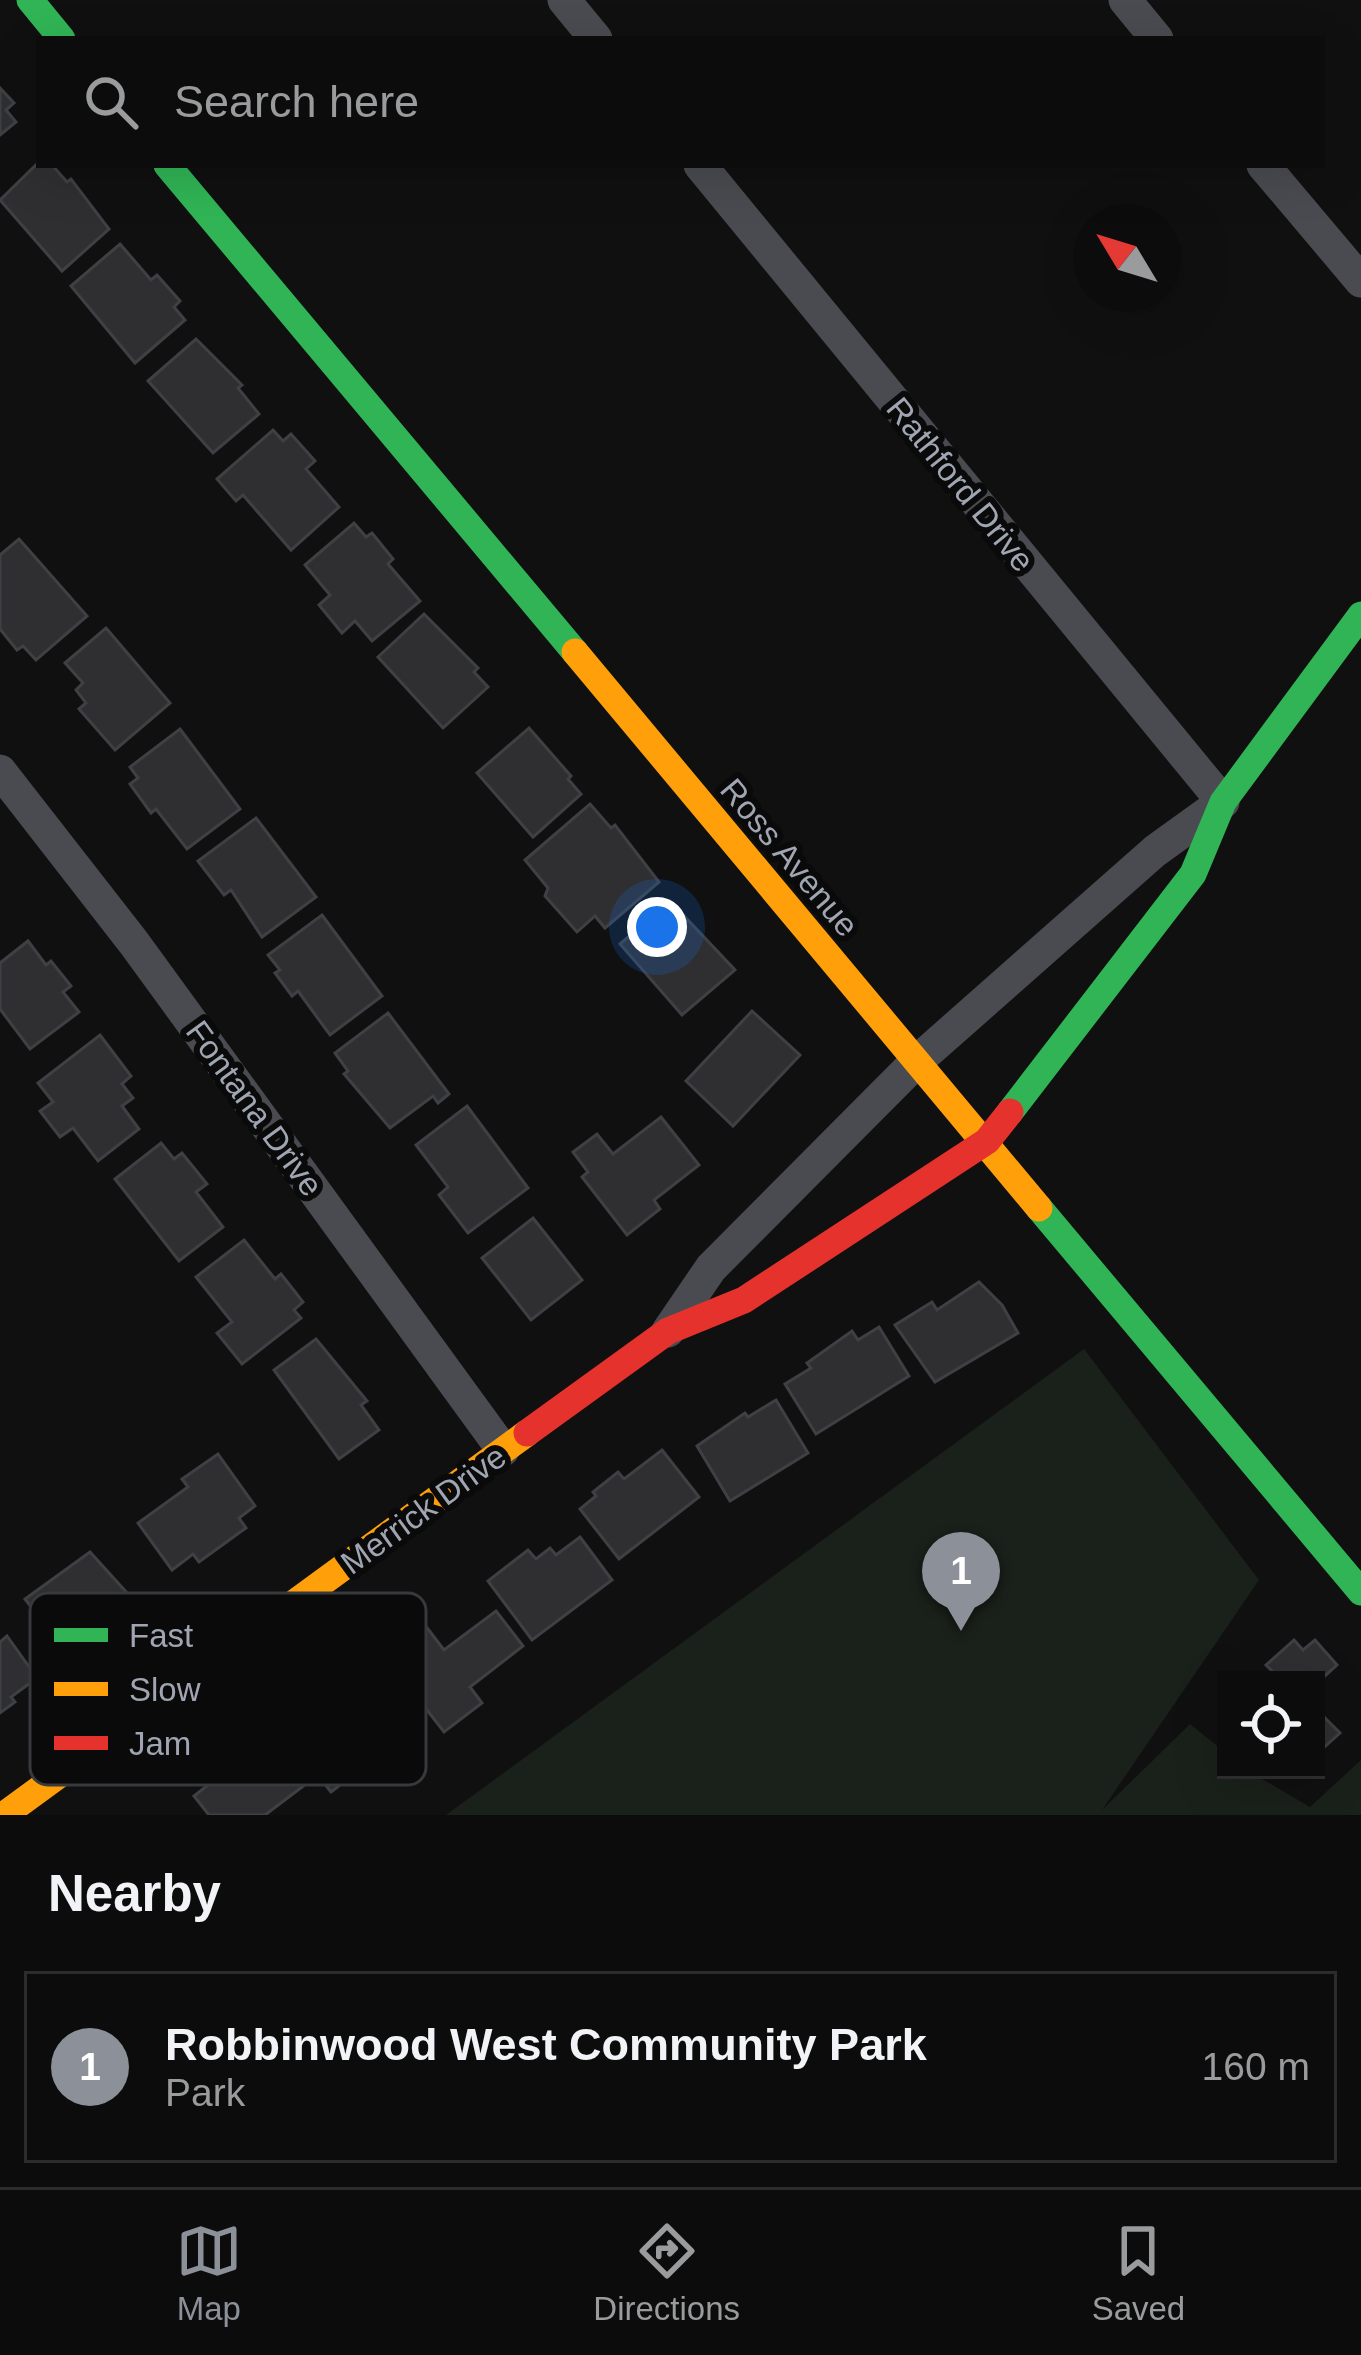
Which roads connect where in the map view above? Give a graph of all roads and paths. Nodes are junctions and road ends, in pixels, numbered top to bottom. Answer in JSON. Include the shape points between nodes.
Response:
{"nodes":[{"id":1,"x":30,"y":0,"type":"edge"},
{"id":2,"x":564,"y":0,"type":"edge"},
{"id":3,"x":1125,"y":0,"type":"edge"},
{"id":4,"x":60,"y":36,"type":"edge"},
{"id":5,"x":594,"y":36,"type":"edge"},
{"id":6,"x":1155,"y":36,"type":"edge"},
{"id":7,"x":169,"y":168,"type":"edge"},
{"id":8,"x":702,"y":168,"type":"edge"},
{"id":9,"x":1266,"y":168,"type":"edge"},
{"id":10,"x":1361,"y":281,"type":"edge"},
{"id":11,"x":1361,"y":615,"type":"edge"},
{"id":12,"x":0,"y":771,"type":"edge"},
{"id":13,"x":1223,"y":802,"type":"junction"},
{"id":14,"x":915,"y":1063,"type":"junction"},
{"id":15,"x":987,"y":1142,"type":"junction"},
{"id":16,"x":668,"y":1331,"type":"junction"},
{"id":17,"x":503,"y":1450,"type":"junction"},
{"id":18,"x":1361,"y":1592,"type":"edge"},
{"id":19,"x":308,"y":1593,"type":"edge"},
{"id":20,"x":45,"y":1785,"type":"edge"},
{"id":21,"x":4,"y":1815,"type":"edge"}],
"edges":[{"from":1,"to":4,"type":"street"},
{"from":2,"to":5,"type":"street"},
{"from":3,"to":6,"type":"street"},
{"from":7,"to":14,"type":"street","name":"Ross Avenue"},
{"from":8,"to":13,"type":"street","name":"Rathford Drive"},
{"from":9,"to":10,"type":"street"},
{"from":11,"to":13,"type":"street","name":"Merrick Drive"},
{"from":12,"to":17,"type":"street","name":"Fontana Drive"},
{"from":13,"to":14,"type":"street","name":"Merrick Drive","via":[[1155,851]]},
{"from":13,"to":15,"type":"street","name":"Merrick Drive","via":[[1193,874]]},
{"from":14,"to":15,"type":"street","name":"Ross Avenue"},
{"from":14,"to":16,"type":"street","name":"Merrick Drive","via":[[711,1268]]},
{"from":15,"to":16,"type":"street","name":"Merrick Drive","via":[[744,1300]]},
{"from":15,"to":18,"type":"street","name":"Ross Avenue"},
{"from":16,"to":17,"type":"street","name":"Merrick Drive"},
{"from":17,"to":19,"type":"street","name":"Merrick Drive"},
{"from":20,"to":21,"type":"street","name":"Merrick Drive"}]}
